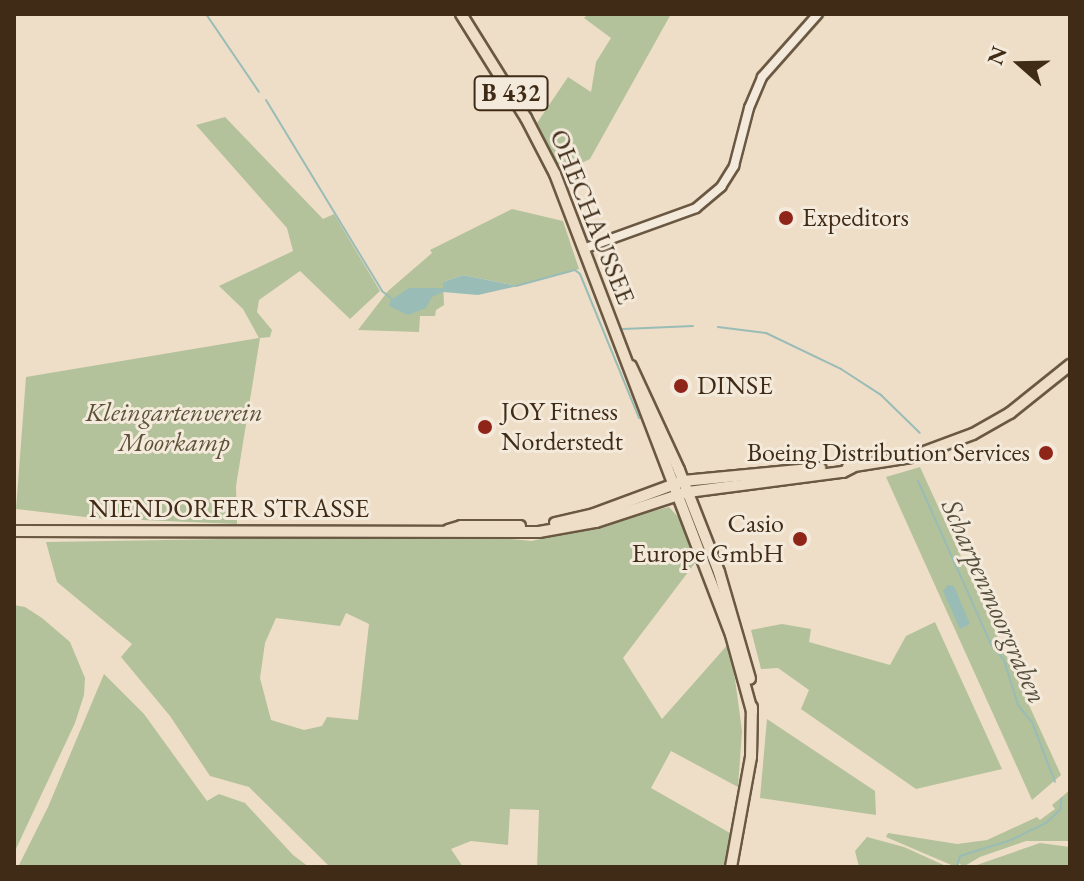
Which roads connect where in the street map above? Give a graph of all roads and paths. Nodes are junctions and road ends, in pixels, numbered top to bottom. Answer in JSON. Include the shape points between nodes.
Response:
{"nodes":[{"id":1,"x":461,"y":14,"type":"edge"},
{"id":2,"x":818,"y":14,"type":"edge"},
{"id":3,"x":583,"y":249,"type":"junction"},
{"id":4,"x":1070,"y":365,"type":"edge"},
{"id":5,"x":680,"y":488,"type":"junction"},
{"id":6,"x":14,"y":531,"type":"edge"},
{"id":7,"x":731,"y":867,"type":"edge"}],
"edges":[{"from":1,"to":3,"type":"main road","name":"OHECHAUSSEE","number":"B 432","via":[[543,147]]},
{"from":2,"to":3,"type":"street","via":[[762,77],[734,166],[721,187],[696,208]]},
{"from":3,"to":5,"type":"main road","name":"OHECHAUSSEE","number":"B 432","via":[[626,359],[641,381]]},
{"from":4,"to":5,"type":"main road","name":"NIENDORFER STRASSE","via":[[1010,413],[973,434],[911,457],[843,472]]},
{"from":5,"to":6,"type":"main road","name":"NIENDORFER STRASSE","via":[[573,527],[514,533]]},
{"from":5,"to":7,"type":"main road","name":"OHECHAUSSEE","number":"B 432","via":[[752,711],[751,757]]}]}
